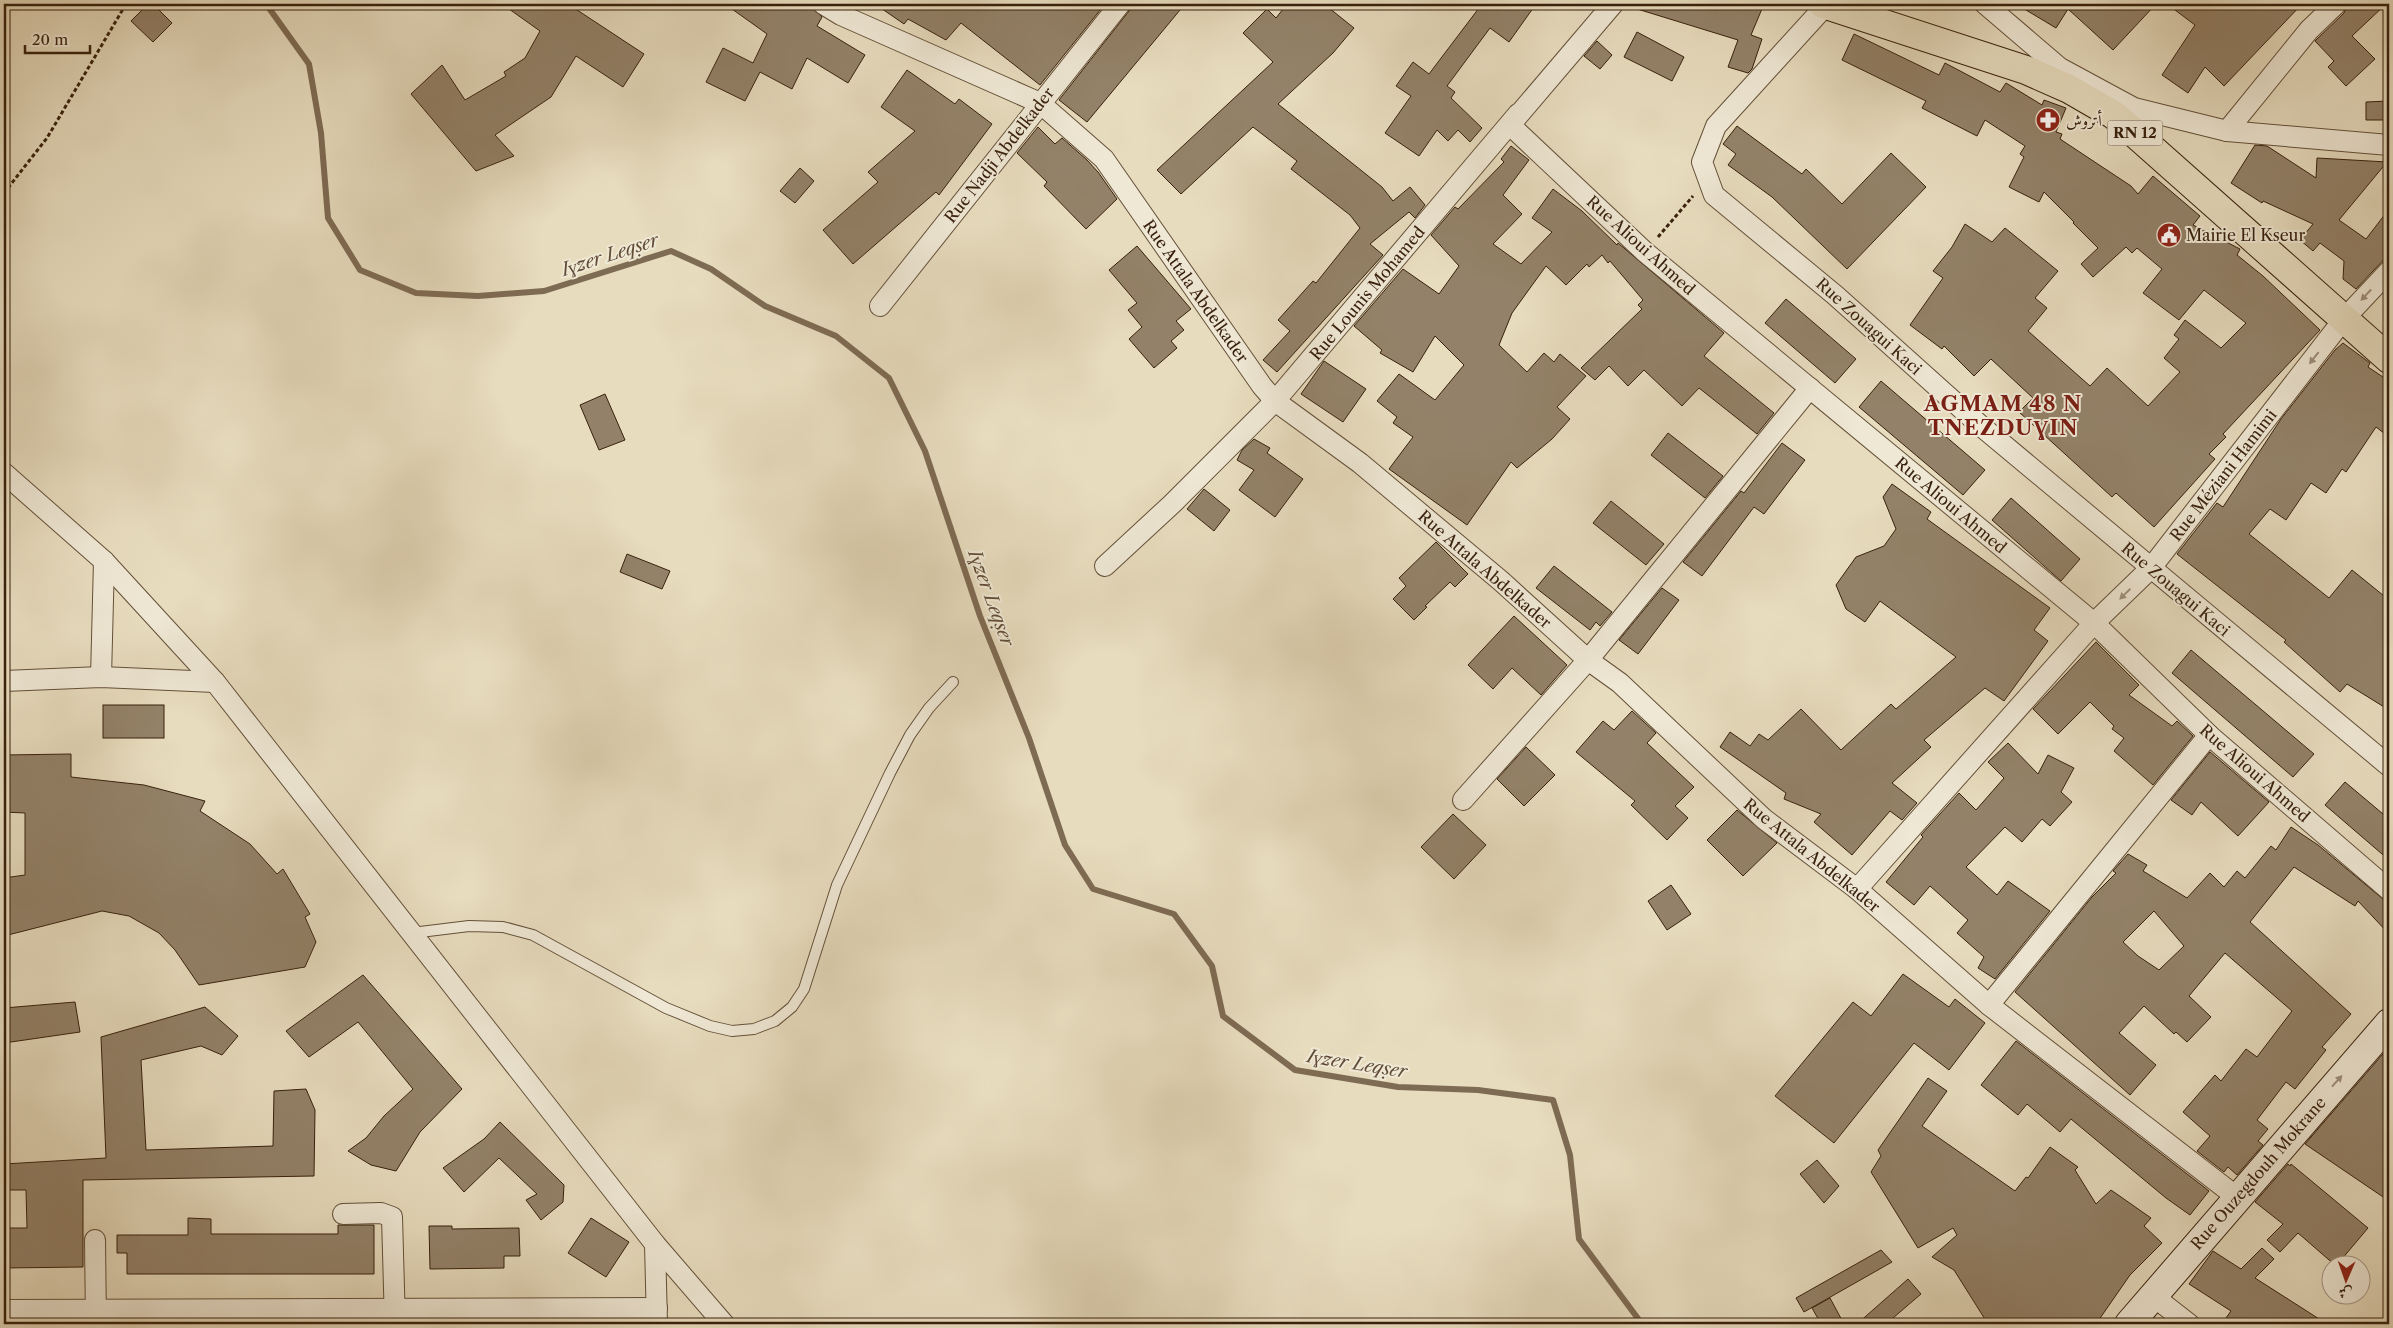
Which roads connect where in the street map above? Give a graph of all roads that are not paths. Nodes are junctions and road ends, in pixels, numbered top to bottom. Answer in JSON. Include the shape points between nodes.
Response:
{"nodes":[{"id":1,"x":823,"y":4,"type":"edge"},
{"id":2,"x":1120,"y":4,"type":"edge"},
{"id":3,"x":1612,"y":4,"type":"edge"},
{"id":4,"x":1825,"y":4,"type":"edge"},
{"id":5,"x":1985,"y":4,"type":"edge"},
{"id":6,"x":2336,"y":4,"type":"edge"},
{"id":7,"x":1040,"y":103,"type":"junction"},
{"id":8,"x":2226,"y":131,"type":"junction"},
{"id":9,"x":2389,"y":144,"type":"edge"},
{"id":10,"x":2389,"y":271,"type":"edge"},
{"id":11,"x":880,"y":306,"type":"dead end"},
{"id":12,"x":2343,"y":320,"type":"junction"},
{"id":13,"x":2389,"y":359,"type":"edge"},
{"id":14,"x":1810,"y":388,"type":"junction"},
{"id":15,"x":1275,"y":401,"type":"junction"},
{"id":16,"x":7,"y":483,"type":"edge"},
{"id":17,"x":104,"y":561,"type":"junction"},
{"id":18,"x":1105,"y":566,"type":"dead end"},
{"id":19,"x":2151,"y":568,"type":"junction"},
{"id":20,"x":2094,"y":623,"type":"junction"},
{"id":21,"x":1588,"y":660,"type":"junction"},
{"id":22,"x":101,"y":677,"type":"junction"},
{"id":23,"x":4,"y":681,"type":"edge"},
{"id":24,"x":215,"y":682,"type":"junction"},
{"id":25,"x":953,"y":682,"type":"dead end"},
{"id":26,"x":2209,"y":735,"type":"junction"},
{"id":27,"x":2389,"y":766,"type":"edge"},
{"id":28,"x":1463,"y":800,"type":"dead end"},
{"id":29,"x":1857,"y":889,"type":"junction"},
{"id":30,"x":2389,"y":890,"type":"edge"},
{"id":31,"x":412,"y":934,"type":"junction"},
{"id":32,"x":1988,"y":1005,"type":"junction"},
{"id":33,"x":2389,"y":1023,"type":"edge"},
{"id":34,"x":2238,"y":1198,"type":"junction"},
{"id":35,"x":343,"y":1214,"type":"dead end"},
{"id":36,"x":95,"y":1240,"type":"dead end"},
{"id":37,"x":656,"y":1244,"type":"junction"},
{"id":38,"x":2153,"y":1296,"type":"junction"},
{"id":39,"x":4,"y":1310,"type":"edge"},
{"id":40,"x":395,"y":1316,"type":"edge"},
{"id":41,"x":657,"y":1316,"type":"edge"},
{"id":42,"x":95,"y":1317,"type":"edge"},
{"id":43,"x":724,"y":1324,"type":"edge"},
{"id":44,"x":2129,"y":1324,"type":"edge"},
{"id":45,"x":2189,"y":1324,"type":"edge"}],
"edges":[{"from":1,"to":7,"type":"street","name":"Rue Attala Abdelkader","via":[[841,16]]},
{"from":2,"to":7,"type":"street","name":"Rue Nadji Abdelkader"},
{"from":3,"to":14,"type":"street","name":"Rue Alioui Ahmed","via":[[1510,125],[1645,252]]},
{"from":3,"to":15,"type":"street","name":"Rue Lounis Mohamed"},
{"from":4,"to":12,"type":"main road","number":"RN 12","via":[[2026,70],[2069,89],[2106,111],[2158,153]]},
{"from":4,"to":19,"type":"street","name":"Rue Zouagui Kaci","via":[[1716,126],[1702,162],[1714,195]]},
{"from":5,"to":8,"type":"street","via":[[2060,68],[2134,108]]},
{"from":6,"to":8,"type":"street","via":[[2309,30]]},
{"from":7,"to":11,"type":"street","name":"Rue Nadji Abdelkader"},
{"from":7,"to":15,"type":"street","name":"Rue Attala Abdelkader","via":[[1104,159]]},
{"from":8,"to":9,"type":"street"},
{"from":10,"to":12,"type":"street","name":"Rue Méziani Hamimi","one_way":true},
{"from":12,"to":13,"type":"main road","number":"RN 12"},
{"from":12,"to":19,"type":"street","name":"Rue Méziani Hamimi","one_way":true},
{"from":14,"to":20,"type":"street","name":"Rue Alioui Ahmed"},
{"from":14,"to":21,"type":"street"},
{"from":15,"to":18,"type":"street","name":"Rue Lounis Mohamed"},
{"from":15,"to":21,"type":"street","name":"Rue Attala Abdelkader","via":[[1360,463],[1502,581]]},
{"from":16,"to":17,"type":"street"},
{"from":17,"to":22,"type":"street"},
{"from":17,"to":24,"type":"street"},
{"from":19,"to":20,"type":"street","name":"Rue Méziani Hamimi","one_way":true},
{"from":19,"to":27,"type":"street","name":"Rue Zouagui Kaci"},
{"from":20,"to":26,"type":"street","name":"Rue Alioui Ahmed"},
{"from":20,"to":29,"type":"street","name":"Rue Méziani Hamimi"},
{"from":21,"to":28,"type":"street"},
{"from":21,"to":29,"type":"street","name":"Rue Attala Abdelkader","via":[[1620,683],[1764,819]]},
{"from":22,"to":23,"type":"street"},
{"from":22,"to":24,"type":"street"},
{"from":24,"to":31,"type":"street"},
{"from":25,"to":31,"type":"lane","via":[[910,735],[836,885],[804,989],[792,1007],[775,1021],[754,1029],[732,1031],[710,1026],[666,1008],[533,935],[503,927],[469,926]]},
{"from":26,"to":30,"type":"street","name":"Rue Alioui Ahmed"},
{"from":26,"to":32,"type":"street"},
{"from":29,"to":32,"type":"street","name":"Rue Attala Abdelkader"},
{"from":31,"to":37,"type":"street"},
{"from":32,"to":34,"type":"street","name":"Rue Attala Abdelkader"},
{"from":34,"to":33,"type":"main road","name":"Rue Ouzegdouh Mokrane","one_way":true},
{"from":34,"to":38,"type":"main road","name":"Rue Ouzegdouh Mokrane"},
{"from":35,"to":40,"type":"street","via":[[381,1213],[392,1217]]},
{"from":36,"to":42,"type":"street"},
{"from":37,"to":41,"type":"street"},
{"from":37,"to":43,"type":"street"},
{"from":38,"to":44,"type":"main road","name":"Rue Ouzegdouh Mokrane"},
{"from":38,"to":45,"type":"street"},
{"from":39,"to":42,"type":"street"},
{"from":40,"to":41,"type":"street"},
{"from":40,"to":42,"type":"street"}]}
